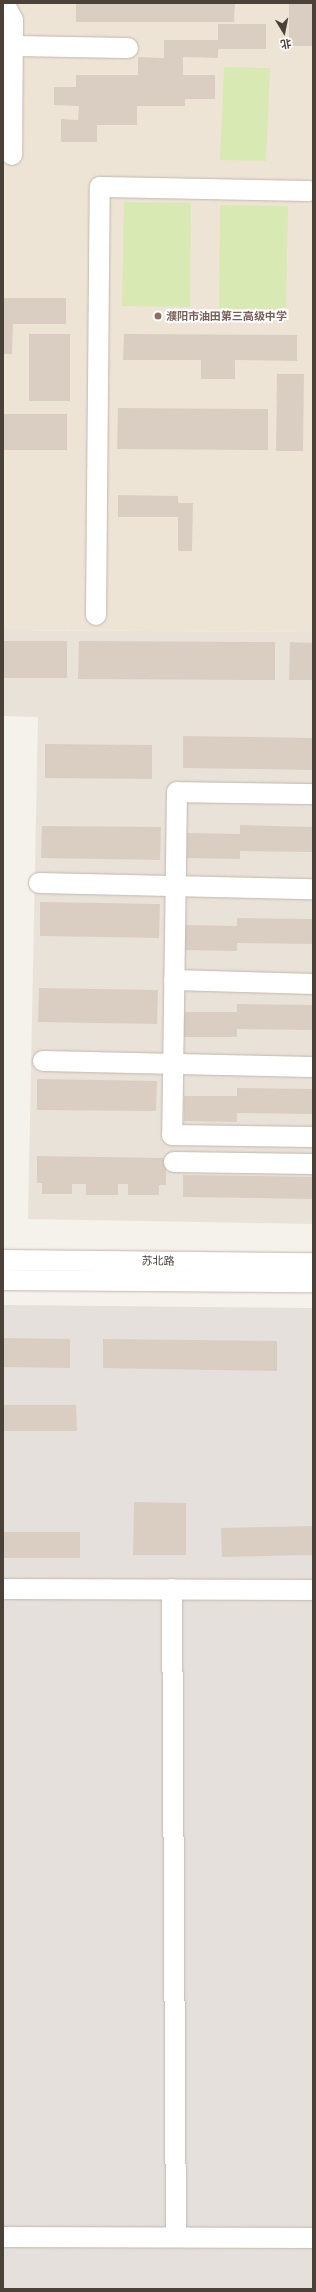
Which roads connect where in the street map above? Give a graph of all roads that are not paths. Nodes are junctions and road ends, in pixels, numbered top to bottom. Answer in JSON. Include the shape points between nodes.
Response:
{"nodes":[{"id":1,"x":4,"y":3,"type":"edge"},
{"id":2,"x":13,"y":46,"type":"junction"},
{"id":3,"x":128,"y":48,"type":"dead end"},
{"id":4,"x":12,"y":156,"type":"dead end"},
{"id":5,"x":310,"y":191,"type":"dead end"},
{"id":6,"x":96,"y":615,"type":"dead end"},
{"id":7,"x":313,"y":794,"type":"edge"},
{"id":8,"x":40,"y":883,"type":"dead end"},
{"id":9,"x":175,"y":886,"type":"junction"},
{"id":10,"x":313,"y":889,"type":"edge"},
{"id":11,"x":174,"y":980,"type":"junction"},
{"id":12,"x":313,"y":984,"type":"edge"},
{"id":13,"x":43,"y":1061,"type":"dead end"},
{"id":14,"x":173,"y":1065,"type":"junction"},
{"id":15,"x":313,"y":1067,"type":"edge"},
{"id":16,"x":313,"y":1137,"type":"edge"},
{"id":17,"x":174,"y":1162,"type":"dead end"},
{"id":18,"x":313,"y":1164,"type":"edge"},
{"id":19,"x":3,"y":1260,"type":"edge"},
{"id":20,"x":313,"y":1263,"type":"edge"},
{"id":21,"x":3,"y":1280,"type":"edge"},
{"id":22,"x":313,"y":1282,"type":"edge"},
{"id":23,"x":3,"y":1589,"type":"edge"},
{"id":24,"x":172,"y":1589,"type":"junction"},
{"id":25,"x":313,"y":1590,"type":"edge"},
{"id":26,"x":3,"y":2237,"type":"edge"},
{"id":27,"x":176,"y":2237,"type":"junction"},
{"id":28,"x":313,"y":2238,"type":"edge"}],
"edges":[{"from":1,"to":2,"type":"street","via":[[13,20]]},
{"from":2,"to":3,"type":"street"},
{"from":2,"to":4,"type":"street"},
{"from":5,"to":6,"type":"street","via":[[100,187]]},
{"from":7,"to":9,"type":"street","via":[[177,792]]},
{"from":8,"to":9,"type":"street"},
{"from":9,"to":10,"type":"street"},
{"from":9,"to":11,"type":"street"},
{"from":11,"to":12,"type":"street"},
{"from":11,"to":14,"type":"street"},
{"from":13,"to":14,"type":"street"},
{"from":14,"to":15,"type":"street"},
{"from":14,"to":16,"type":"street","via":[[172,1135]]},
{"from":17,"to":18,"type":"street"},
{"from":19,"to":20,"type":"street","name":"苏北路"},
{"from":21,"to":22,"type":"street","name":"苏北路"},
{"from":23,"to":24,"type":"street"},
{"from":24,"to":25,"type":"street"},
{"from":24,"to":27,"type":"street"},
{"from":26,"to":27,"type":"street"},
{"from":27,"to":28,"type":"street"}]}
